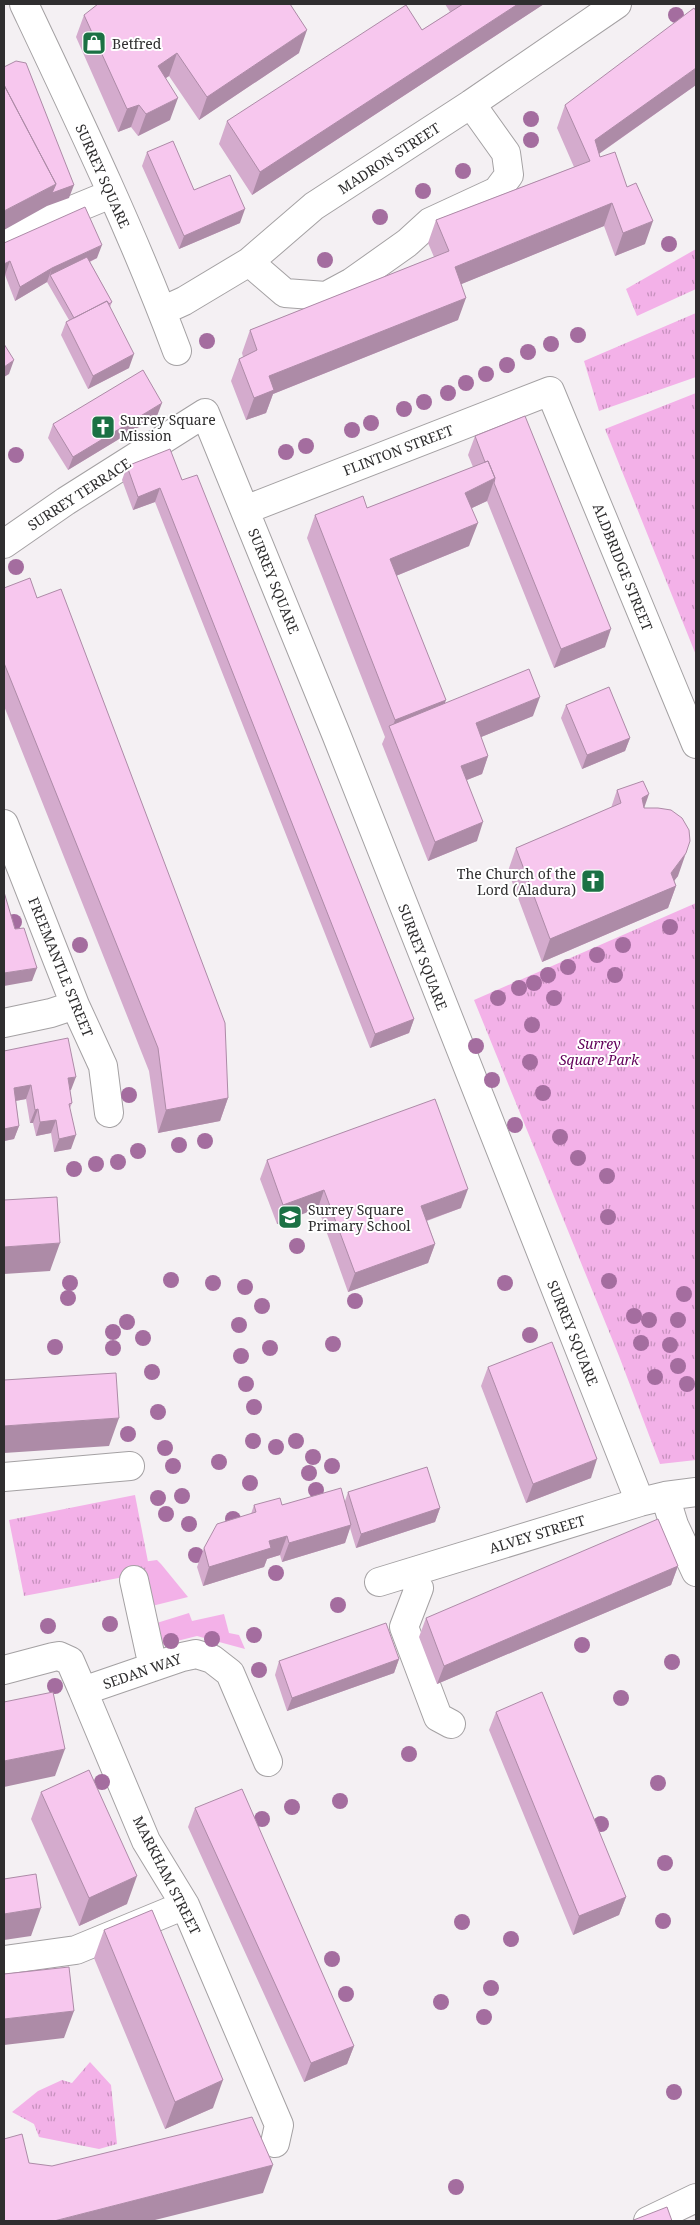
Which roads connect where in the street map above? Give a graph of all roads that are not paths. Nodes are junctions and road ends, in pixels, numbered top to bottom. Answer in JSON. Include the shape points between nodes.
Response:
{"nodes":[{"id":1,"x":24,"y":4,"type":"edge"},
{"id":2,"x":617,"y":4,"type":"edge"},
{"id":3,"x":471,"y":104,"type":"junction"},
{"id":4,"x":110,"y":194,"type":"junction"},
{"id":5,"x":4,"y":238,"type":"edge"},
{"id":6,"x":249,"y":262,"type":"junction"},
{"id":7,"x":162,"y":311,"type":"junction"},
{"id":8,"x":177,"y":351,"type":"dead end"},
{"id":9,"x":550,"y":391,"type":"joint"},
{"id":10,"x":205,"y":413,"type":"joint"},
{"id":11,"x":245,"y":510,"type":"junction"},
{"id":12,"x":4,"y":544,"type":"edge"},
{"id":13,"x":696,"y":744,"type":"edge"},
{"id":14,"x":4,"y":824,"type":"edge"},
{"id":15,"x":75,"y":1005,"type":"junction"},
{"id":16,"x":4,"y":1023,"type":"edge"},
{"id":17,"x":109,"y":1112,"type":"dead end"},
{"id":18,"x":130,"y":1466,"type":"dead end"},
{"id":19,"x":4,"y":1477,"type":"edge"},
{"id":20,"x":696,"y":1492,"type":"edge"},
{"id":21,"x":652,"y":1499,"type":"junction"},
{"id":22,"x":696,"y":1572,"type":"edge"},
{"id":23,"x":409,"y":1573,"type":"junction"},
{"id":24,"x":134,"y":1580,"type":"dead end"},
{"id":25,"x":379,"y":1582,"type":"dead end"},
{"id":26,"x":153,"y":1666,"type":"junction"},
{"id":27,"x":4,"y":1670,"type":"edge"},
{"id":28,"x":83,"y":1691,"type":"junction"},
{"id":29,"x":451,"y":1724,"type":"dead end"},
{"id":30,"x":268,"y":1762,"type":"dead end"},
{"id":31,"x":184,"y":1905,"type":"junction"},
{"id":32,"x":4,"y":1960,"type":"edge"},
{"id":33,"x":275,"y":2143,"type":"dead end"},
{"id":34,"x":696,"y":2198,"type":"edge"},
{"id":35,"x":648,"y":2221,"type":"edge"}],
"edges":[{"from":1,"to":4,"type":"street","name":"SURREY SQUARE"},
{"from":2,"to":3,"type":"street","name":"MADRON STREET"},
{"from":3,"to":6,"type":"street","name":"MADRON STREET","via":[[314,206]]},
{"from":3,"to":6,"type":"street","via":[[506,153],[509,175],[497,191],[430,222],[407,243],[352,282],[326,296],[285,293]]},
{"from":4,"to":5,"type":"street"},
{"from":4,"to":7,"type":"street","name":"SURREY SQUARE"},
{"from":6,"to":7,"type":"street","name":"MADRON STREET"},
{"from":7,"to":8,"type":"street","name":"SURREY SQUARE"},
{"from":9,"to":11,"type":"street","name":"FLINTON STREET"},
{"from":9,"to":13,"type":"street","name":"ALDBRIDGE STREET"},
{"from":10,"to":11,"type":"street","name":"SURREY SQUARE"},
{"from":10,"to":12,"type":"street","name":"SURREY TERRACE"},
{"from":11,"to":21,"type":"street","name":"SURREY SQUARE"},
{"from":14,"to":15,"type":"street","name":"FREEMANTLE STREET"},
{"from":15,"to":16,"type":"street"},
{"from":15,"to":17,"type":"street","name":"FREEMANTLE STREET","via":[[103,1066]]},
{"from":18,"to":19,"type":"street"},
{"from":20,"to":21,"type":"street","name":"ALVEY STREET"},
{"from":21,"to":22,"type":"street","name":"SURREY SQUARE","via":[[674,1525]]},
{"from":21,"to":23,"type":"street","name":"ALVEY STREET"},
{"from":23,"to":25,"type":"street","name":"ALVEY STREET"},
{"from":23,"to":29,"type":"street","via":[[419,1588],[404,1627],[438,1717]]},
{"from":24,"to":26,"type":"street"},
{"from":26,"to":28,"type":"street","name":"SEDAN WAY"},
{"from":26,"to":30,"type":"street","name":"SEDAN WAY","via":[[196,1654],[212,1658],[230,1673]]},
{"from":27,"to":28,"type":"street","via":[[59,1656],[70,1661]]},
{"from":28,"to":31,"type":"street","name":"MARKHAM STREET","via":[[146,1841]]},
{"from":31,"to":32,"type":"street","via":[[76,1950]]},
{"from":31,"to":33,"type":"street","name":"MARKHAM STREET","via":[[279,2125]]},
{"from":34,"to":35,"type":"street"}]}
